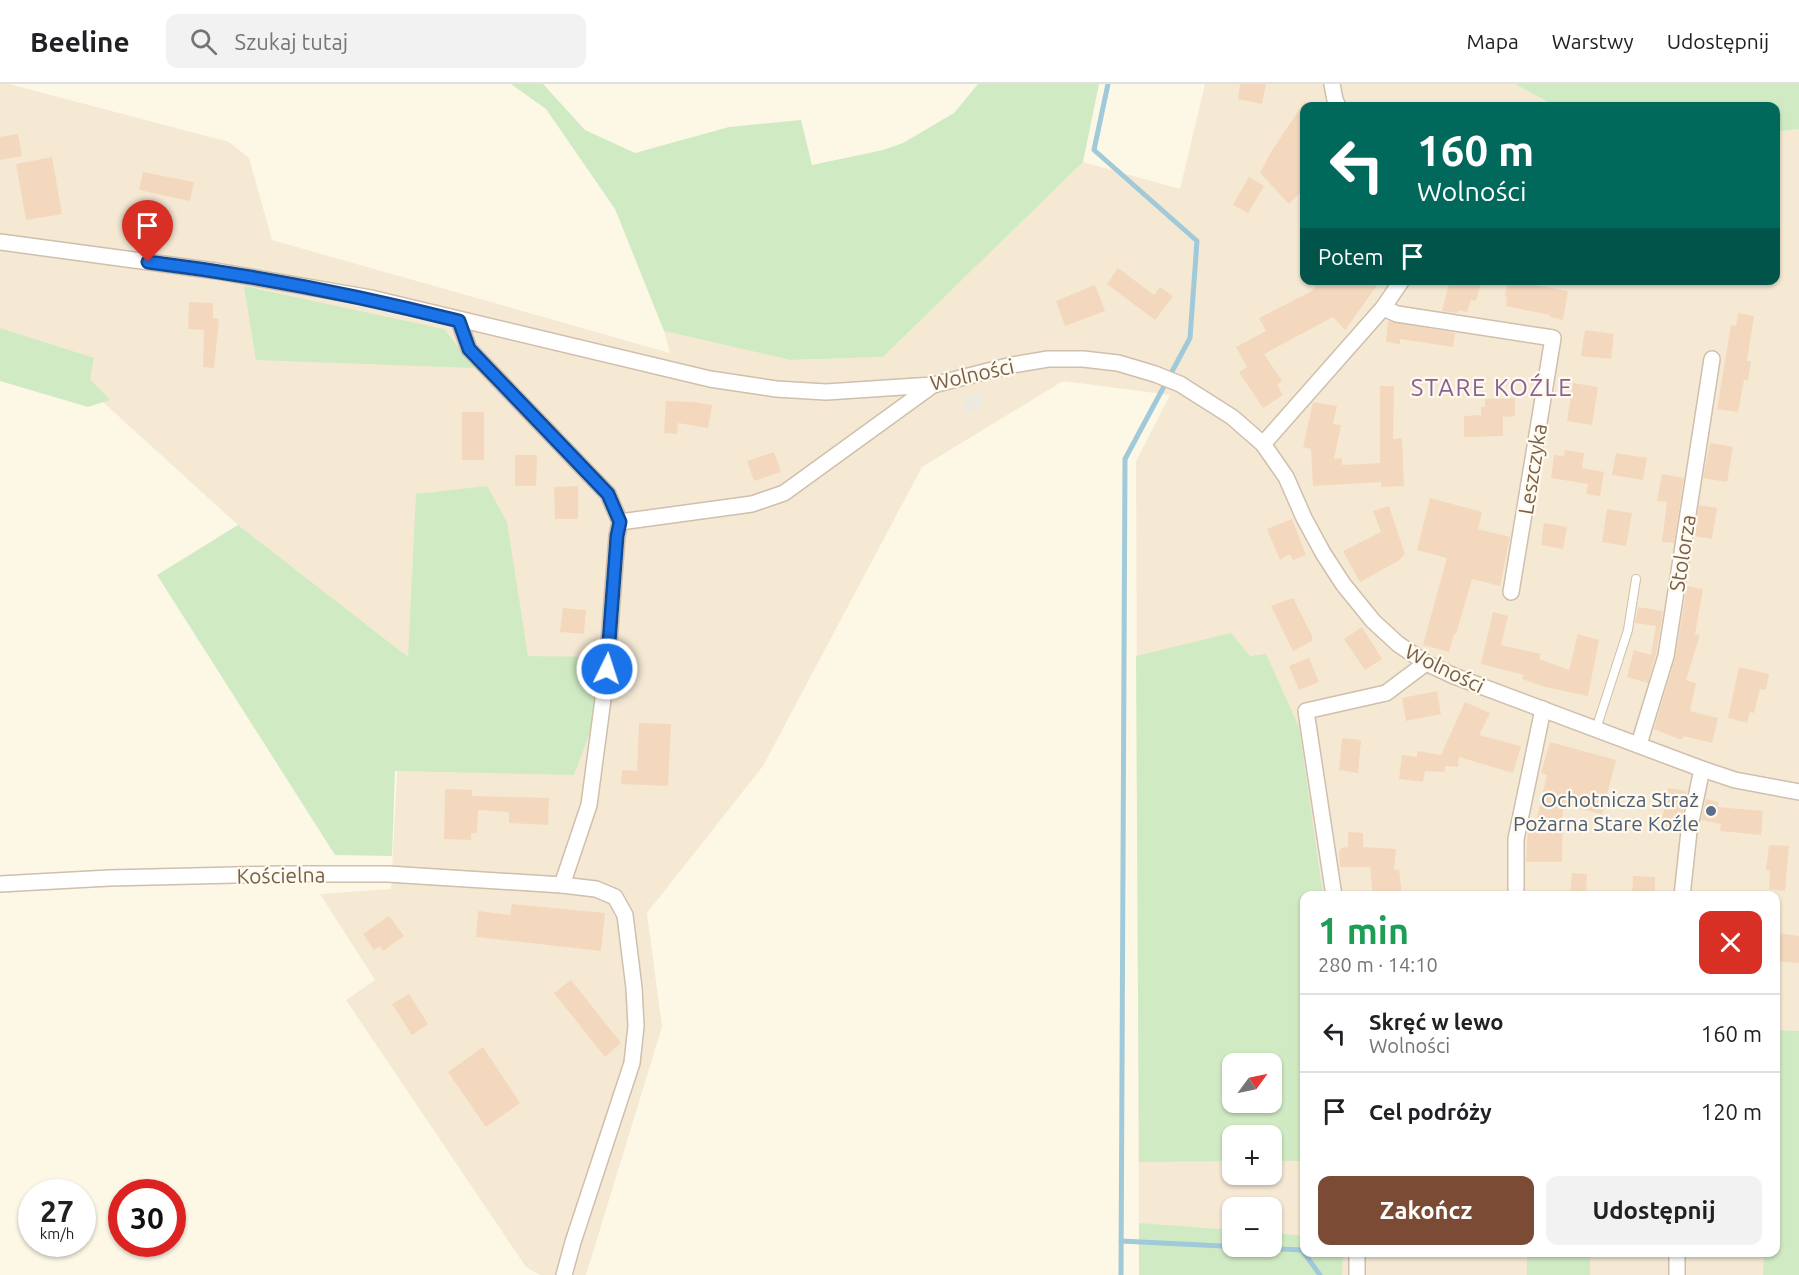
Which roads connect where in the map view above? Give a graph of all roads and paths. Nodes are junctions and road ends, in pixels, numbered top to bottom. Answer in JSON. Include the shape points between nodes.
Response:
{"nodes":[{"id":1,"x":1332,"y":84,"type":"edge"},
{"id":2,"x":1336,"y":102,"type":"edge"},
{"id":3,"x":0,"y":242,"type":"edge"},
{"id":4,"x":1399,"y":285,"type":"edge"},
{"id":5,"x":1383,"y":308,"type":"junction"},
{"id":6,"x":459,"y":321,"type":"junction"},
{"id":7,"x":1712,"y":359,"type":"dead end"},
{"id":8,"x":933,"y":385,"type":"junction"},
{"id":9,"x":1263,"y":444,"type":"junction"},
{"id":10,"x":620,"y":522,"type":"junction"},
{"id":11,"x":1636,"y":579,"type":"dead end"},
{"id":12,"x":1511,"y":592,"type":"dead end"},
{"id":13,"x":1426,"y":663,"type":"junction"},
{"id":14,"x":1543,"y":709,"type":"junction"},
{"id":15,"x":1596,"y":729,"type":"junction"},
{"id":16,"x":1639,"y":744,"type":"junction"},
{"id":17,"x":1702,"y":769,"type":"junction"},
{"id":18,"x":1799,"y":792,"type":"edge"},
{"id":19,"x":0,"y":884,"type":"edge"},
{"id":20,"x":562,"y":885,"type":"junction"},
{"id":21,"x":1333,"y":891,"type":"edge"},
{"id":22,"x":1516,"y":891,"type":"edge"},
{"id":23,"x":1683,"y":891,"type":"edge"},
{"id":24,"x":1357,"y":1257,"type":"edge"},
{"id":25,"x":1677,"y":1257,"type":"edge"},
{"id":26,"x":564,"y":1275,"type":"edge"},
{"id":27,"x":1357,"y":1275,"type":"edge"},
{"id":28,"x":1677,"y":1275,"type":"edge"}],
"edges":[{"from":1,"to":2,"type":"street"},
{"from":3,"to":6,"type":"street","name":"Wolności","via":[[216,271],[371,298]]},
{"from":4,"to":5,"type":"street"},
{"from":5,"to":9,"type":"street"},
{"from":5,"to":12,"type":"street","name":"Leszczyka","via":[[1397,314],[1552,338]]},
{"from":6,"to":8,"type":"street","name":"Wolności","via":[[710,379],[776,389],[826,392]]},
{"from":6,"to":10,"type":"street","via":[[469,349],[608,494]]},
{"from":7,"to":16,"type":"street","name":"Stolorza","via":[[1666,656]]},
{"from":8,"to":9,"type":"street","name":"Wolności","via":[[1048,359],[1119,363],[1180,384],[1232,417]]},
{"from":8,"to":10,"type":"street","via":[[784,493],[752,504]]},
{"from":9,"to":13,"type":"street","name":"Wolności","via":[[1286,477],[1304,518],[1343,584],[1373,621]]},
{"from":10,"to":20,"type":"street","via":[[607,669],[589,805]]},
{"from":11,"to":15,"type":"lane","via":[[1628,630]]},
{"from":13,"to":14,"type":"street","name":"Wolności"},
{"from":13,"to":21,"type":"street","via":[[1386,693],[1306,711]]},
{"from":14,"to":15,"type":"street","name":"Wolności"},
{"from":14,"to":22,"type":"street","via":[[1516,839]]},
{"from":15,"to":16,"type":"street","name":"Wolności"},
{"from":16,"to":17,"type":"street","name":"Wolności"},
{"from":17,"to":18,"type":"street","name":"Wolności","via":[[1735,780]]},
{"from":17,"to":23,"type":"street","via":[[1689,831]]},
{"from":19,"to":20,"type":"street","name":"Kościelna","via":[[109,878],[388,874]]},
{"from":20,"to":26,"type":"street","name":"Kościelna","via":[[596,889],[615,897],[625,915],[636,1026],[632,1063]]},
{"from":24,"to":27,"type":"street"},
{"from":25,"to":28,"type":"street"}]}
